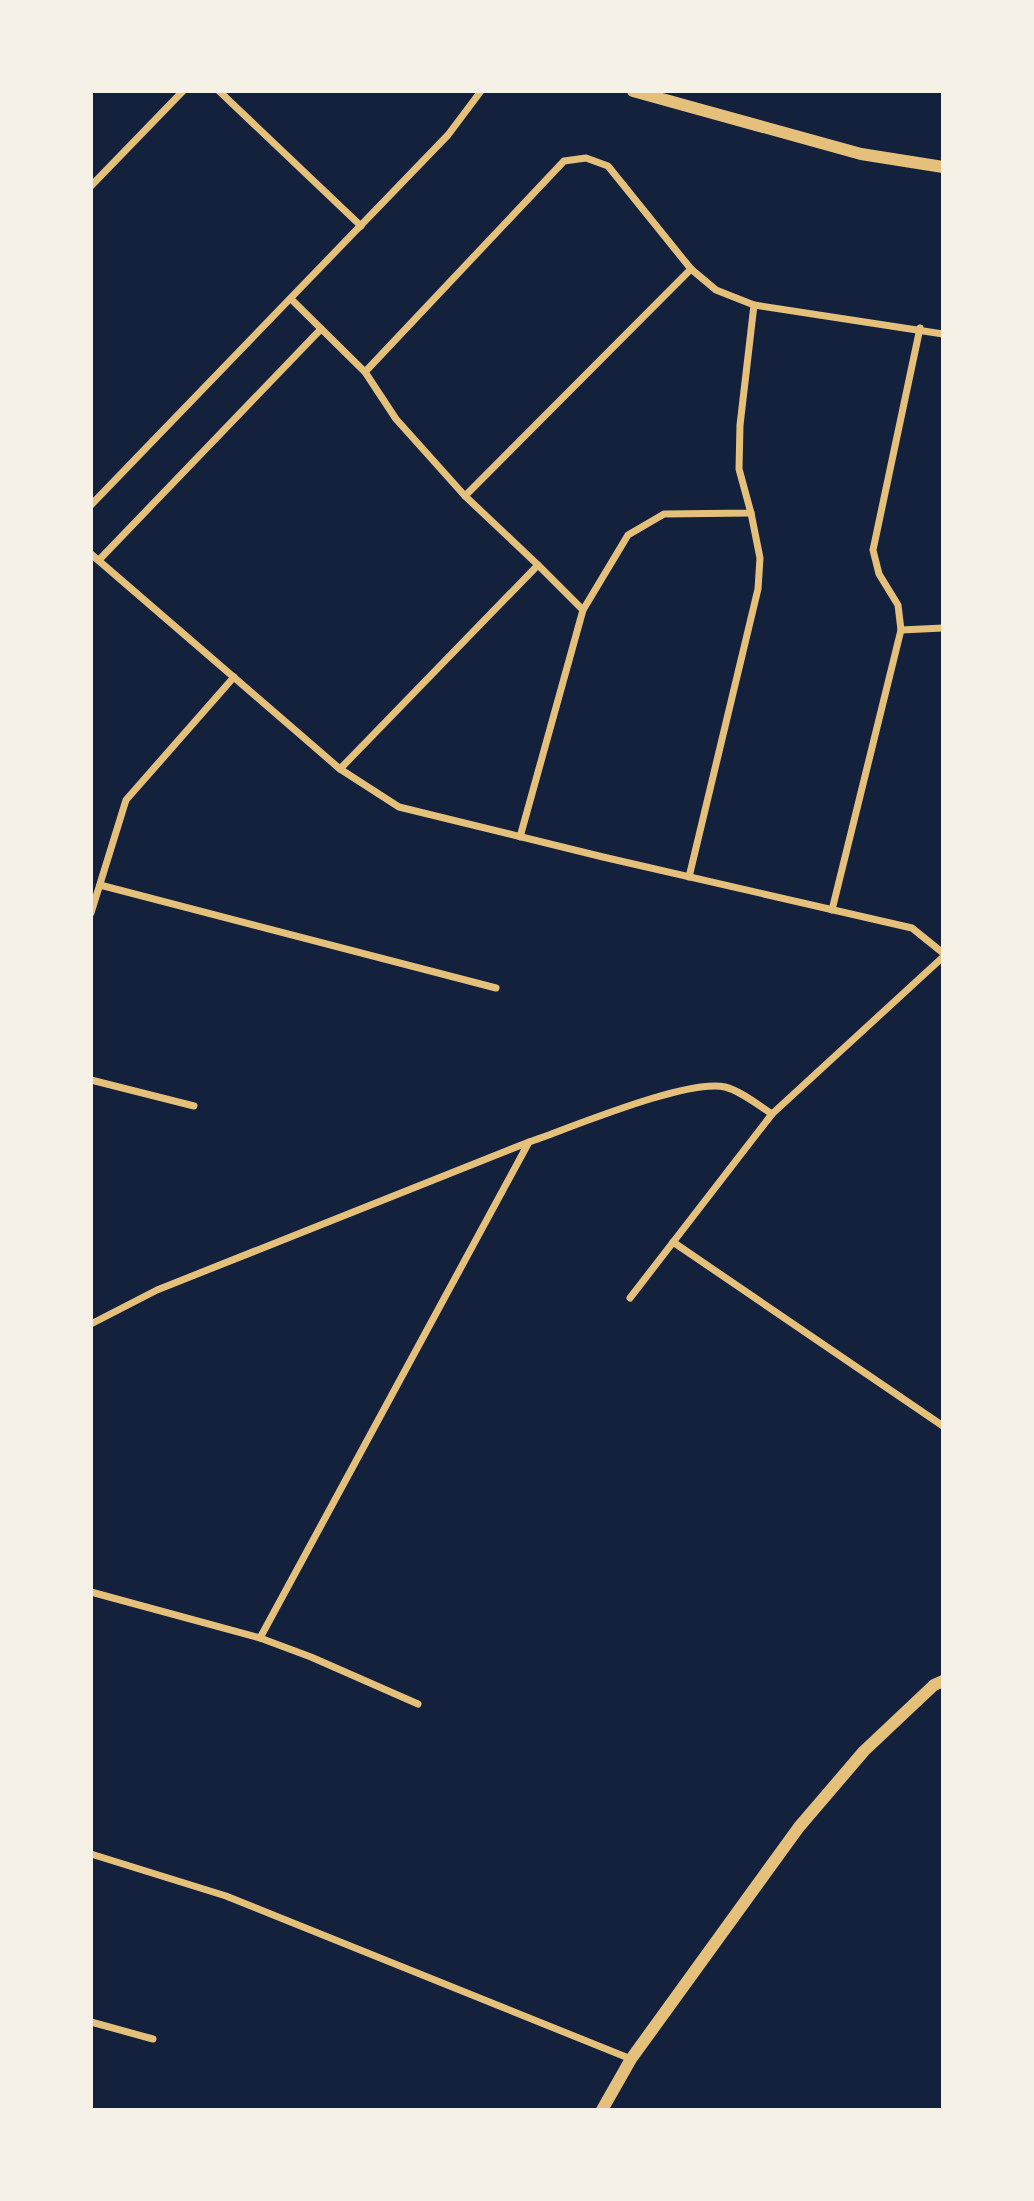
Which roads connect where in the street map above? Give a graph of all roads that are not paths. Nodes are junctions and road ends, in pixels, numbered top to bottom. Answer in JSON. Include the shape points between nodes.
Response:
{"nodes":[{"id":1,"x":183,"y":91,"type":"edge"},
{"id":2,"x":219,"y":91,"type":"edge"},
{"id":3,"x":481,"y":91,"type":"edge"},
{"id":4,"x":633,"y":91,"type":"edge"},
{"id":5,"x":943,"y":167,"type":"edge"},
{"id":6,"x":91,"y":186,"type":"edge"},
{"id":7,"x":360,"y":226,"type":"junction"},
{"id":8,"x":691,"y":269,"type":"junction"},
{"id":9,"x":290,"y":299,"type":"junction"},
{"id":10,"x":754,"y":305,"type":"junction"},
{"id":11,"x":920,"y":328,"type":"junction"},
{"id":12,"x":321,"y":329,"type":"junction"},
{"id":13,"x":943,"y":334,"type":"edge"},
{"id":14,"x":365,"y":372,"type":"junction"},
{"id":15,"x":464,"y":496,"type":"junction"},
{"id":16,"x":91,"y":505,"type":"edge"},
{"id":17,"x":751,"y":513,"type":"junction"},
{"id":18,"x":91,"y":554,"type":"edge"},
{"id":19,"x":99,"y":560,"type":"junction"},
{"id":20,"x":538,"y":565,"type":"junction"},
{"id":21,"x":583,"y":610,"type":"junction"},
{"id":22,"x":943,"y":628,"type":"edge"},
{"id":23,"x":901,"y":630,"type":"junction"},
{"id":24,"x":234,"y":677,"type":"junction"},
{"id":25,"x":340,"y":769,"type":"junction"},
{"id":26,"x":520,"y":837,"type":"junction"},
{"id":27,"x":689,"y":877,"type":"junction"},
{"id":28,"x":100,"y":885,"type":"junction"},
{"id":29,"x":832,"y":909,"type":"junction"},
{"id":30,"x":91,"y":913,"type":"edge"},
{"id":31,"x":943,"y":955,"type":"edge"},
{"id":32,"x":496,"y":988,"type":"dead end"},
{"id":33,"x":91,"y":1080,"type":"edge"},
{"id":34,"x":194,"y":1106,"type":"dead end"},
{"id":35,"x":772,"y":1114,"type":"junction"},
{"id":36,"x":529,"y":1142,"type":"junction"},
{"id":37,"x":673,"y":1242,"type":"junction"},
{"id":38,"x":630,"y":1298,"type":"dead end"},
{"id":39,"x":91,"y":1324,"type":"edge"},
{"id":40,"x":943,"y":1426,"type":"edge"},
{"id":41,"x":91,"y":1592,"type":"edge"},
{"id":42,"x":260,"y":1638,"type":"junction"},
{"id":43,"x":943,"y":1681,"type":"edge"},
{"id":44,"x":418,"y":1703,"type":"dead end"},
{"id":45,"x":91,"y":1854,"type":"edge"},
{"id":46,"x":91,"y":2022,"type":"edge"},
{"id":47,"x":153,"y":2039,"type":"dead end"},
{"id":48,"x":631,"y":2059,"type":"junction"},
{"id":49,"x":601,"y":2110,"type":"edge"}],
"edges":[{"from":1,"to":6,"type":"street"},
{"from":2,"to":7,"type":"street"},
{"from":3,"to":7,"type":"street","via":[[448,135]]},
{"from":4,"to":5,"type":"street","via":[[861,154]]},
{"from":7,"to":9,"type":"street"},
{"from":8,"to":10,"type":"street","via":[[716,290]]},
{"from":8,"to":14,"type":"street","via":[[608,166],[586,158],[564,161]]},
{"from":8,"to":15,"type":"street"},
{"from":9,"to":12,"type":"street"},
{"from":9,"to":16,"type":"street"},
{"from":10,"to":11,"type":"street"},
{"from":10,"to":17,"type":"street","via":[[739,469]]},
{"from":11,"to":13,"type":"street"},
{"from":11,"to":23,"type":"street","via":[[873,550],[879,575],[898,605]]},
{"from":12,"to":14,"type":"street"},
{"from":12,"to":19,"type":"street"},
{"from":14,"to":15,"type":"street","via":[[396,419]]},
{"from":15,"to":20,"type":"street"},
{"from":17,"to":21,"type":"street","via":[[664,514],[628,535]]},
{"from":17,"to":27,"type":"street","via":[[760,558],[758,589]]},
{"from":18,"to":19,"type":"street"},
{"from":19,"to":24,"type":"street"},
{"from":20,"to":21,"type":"street"},
{"from":20,"to":25,"type":"street"},
{"from":21,"to":26,"type":"street"},
{"from":22,"to":23,"type":"street"},
{"from":23,"to":29,"type":"street"},
{"from":24,"to":25,"type":"street"},
{"from":24,"to":28,"type":"street","via":[[126,800]]},
{"from":25,"to":26,"type":"street","via":[[399,807]]},
{"from":26,"to":27,"type":"street"},
{"from":27,"to":29,"type":"street"},
{"from":28,"to":30,"type":"street"},
{"from":28,"to":32,"type":"street"},
{"from":29,"to":31,"type":"street","via":[[912,928]]},
{"from":31,"to":35,"type":"street"},
{"from":33,"to":34,"type":"street"},
{"from":35,"to":36,"type":"street","via":[[725,1087],[699,1086]]},
{"from":35,"to":37,"type":"street"},
{"from":36,"to":39,"type":"street","via":[[157,1290]]},
{"from":36,"to":42,"type":"street"},
{"from":37,"to":38,"type":"street"},
{"from":37,"to":40,"type":"street"},
{"from":41,"to":42,"type":"street"},
{"from":42,"to":44,"type":"street"},
{"from":43,"to":48,"type":"street","via":[[864,1751],[799,1827]]},
{"from":45,"to":48,"type":"street","via":[[226,1896]]},
{"from":46,"to":47,"type":"street"},
{"from":48,"to":49,"type":"street"}]}
